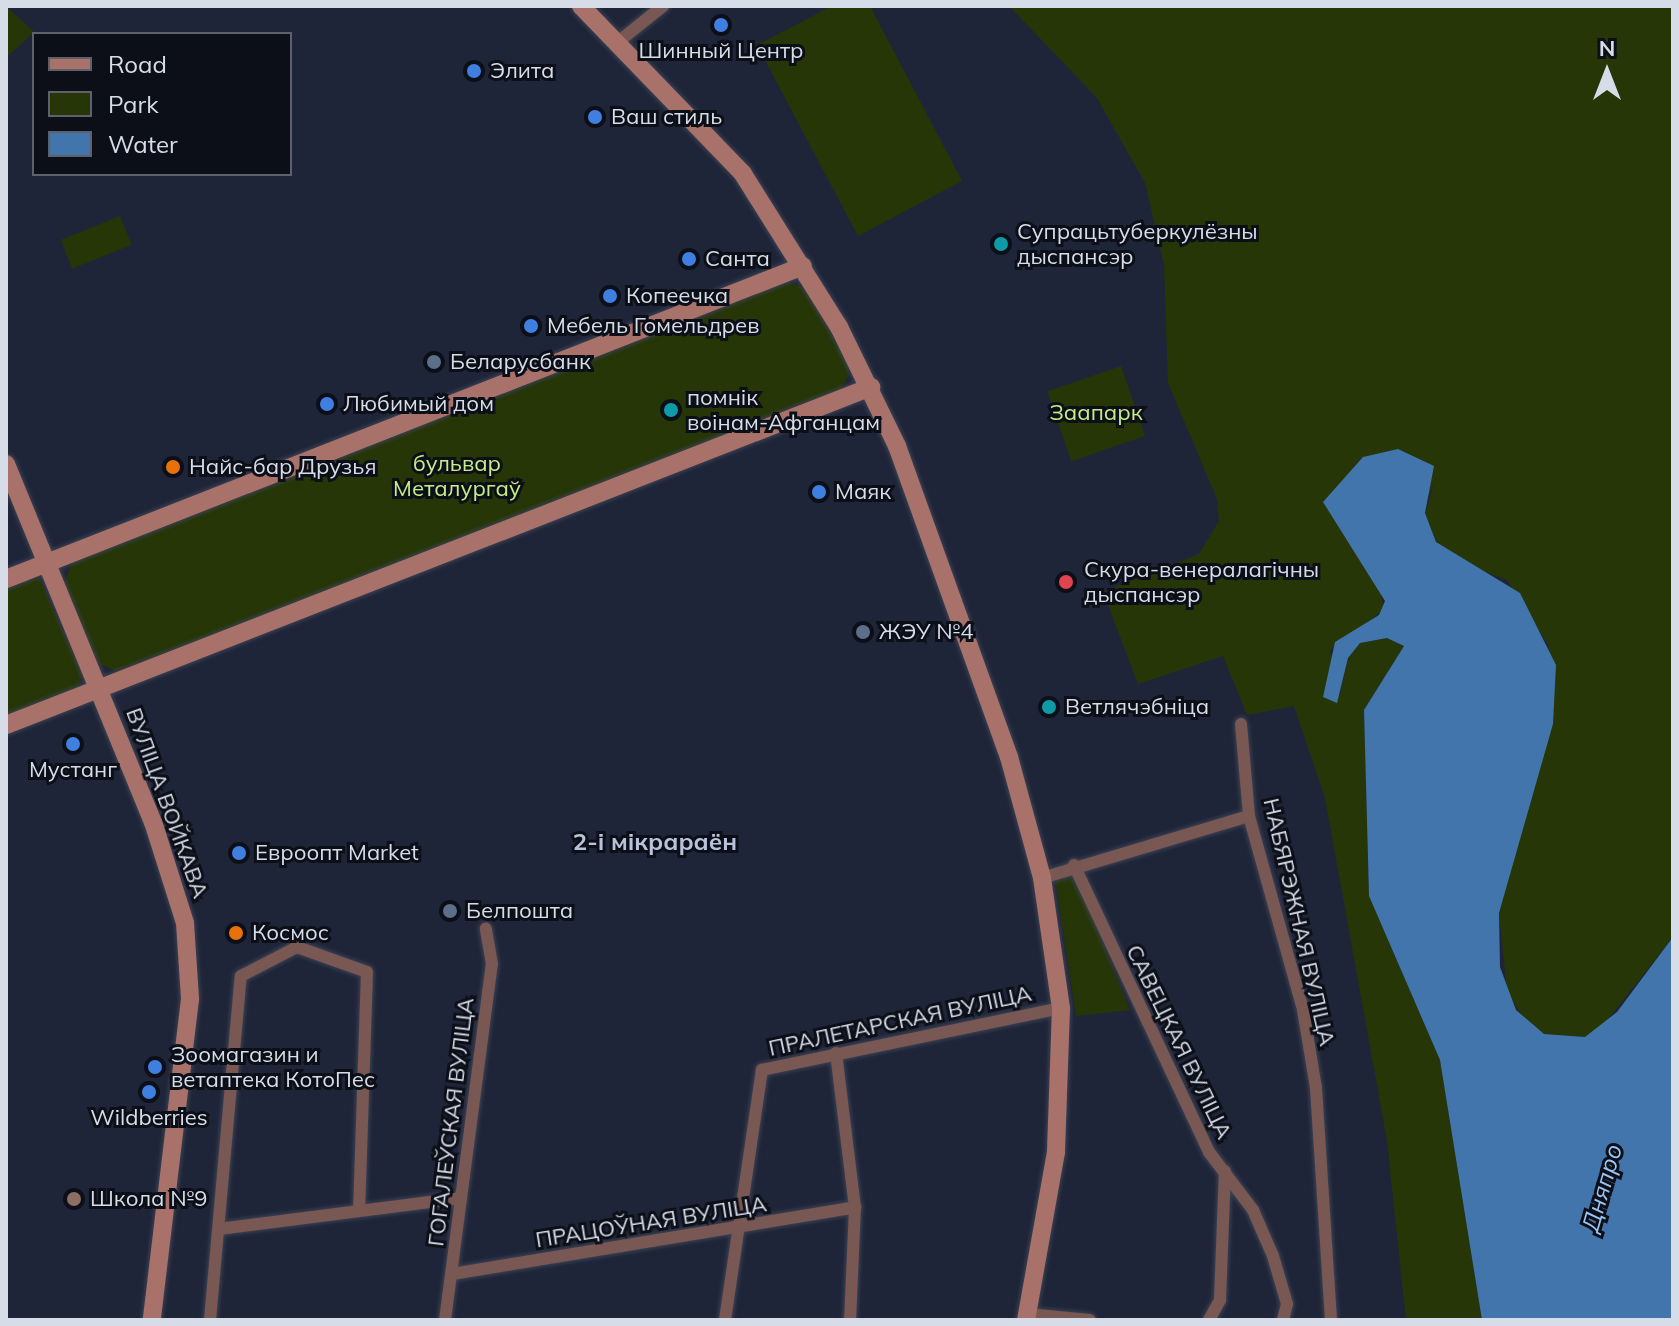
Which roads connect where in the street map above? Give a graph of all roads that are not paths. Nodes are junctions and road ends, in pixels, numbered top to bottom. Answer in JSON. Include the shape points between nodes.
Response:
{"nodes":[{"id":1,"x":581,"y":6,"type":"edge"},
{"id":2,"x":663,"y":6,"type":"edge"},
{"id":3,"x":618,"y":42,"type":"junction"},
{"id":4,"x":803,"y":266,"type":"junction"},
{"id":5,"x":871,"y":387,"type":"junction"},
{"id":6,"x":6,"y":464,"type":"edge"},
{"id":7,"x":46,"y":563,"type":"junction"},
{"id":8,"x":6,"y":579,"type":"edge"},
{"id":9,"x":98,"y":690,"type":"junction"},
{"id":10,"x":1241,"y":724,"type":"dead end"},
{"id":11,"x":6,"y":725,"type":"edge"},
{"id":12,"x":1249,"y":816,"type":"junction"},
{"id":13,"x":1074,"y":865,"type":"junction"},
{"id":14,"x":1042,"y":878,"type":"junction"},
{"id":15,"x":486,"y":929,"type":"dead end"},
{"id":16,"x":1061,"y":1008,"type":"junction"},
{"id":17,"x":836,"y":1053,"type":"junction"},
{"id":18,"x":1225,"y":1171,"type":"junction"},
{"id":19,"x":461,"y":1198,"type":"junction"},
{"id":20,"x":855,"y":1207,"type":"junction"},
{"id":21,"x":359,"y":1209,"type":"junction"},
{"id":22,"x":219,"y":1229,"type":"junction"},
{"id":23,"x":737,"y":1230,"type":"junction"},
{"id":24,"x":452,"y":1274,"type":"junction"},
{"id":25,"x":1027,"y":1317,"type":"edge"},
{"id":26,"x":152,"y":1320,"type":"edge"},
{"id":27,"x":210,"y":1320,"type":"edge"},
{"id":28,"x":445,"y":1320,"type":"edge"},
{"id":29,"x":725,"y":1320,"type":"edge"},
{"id":30,"x":850,"y":1320,"type":"edge"},
{"id":31,"x":1090,"y":1320,"type":"edge"},
{"id":32,"x":1209,"y":1320,"type":"edge"},
{"id":33,"x":1283,"y":1320,"type":"edge"},
{"id":34,"x":1331,"y":1320,"type":"edge"}],
"edges":[{"from":1,"to":3,"type":"main road"},
{"from":2,"to":3,"type":"street"},
{"from":3,"to":4,"type":"main road","via":[[743,174]]},
{"from":4,"to":5,"type":"main road"},
{"from":4,"to":7,"type":"main road"},
{"from":5,"to":9,"type":"main road"},
{"from":5,"to":14,"type":"main road","via":[[1009,757]]},
{"from":6,"to":7,"type":"main road","name":"ВУЛІЦА ВОЙКАВА"},
{"from":7,"to":8,"type":"main road"},
{"from":7,"to":9,"type":"main road","name":"ВУЛІЦА ВОЙКАВА"},
{"from":9,"to":11,"type":"main road"},
{"from":9,"to":26,"type":"main road","name":"ВУЛІЦА ВОЙКАВА","via":[[168,865],[190,959]]},
{"from":10,"to":12,"type":"street","name":"НАБЯРЭЖНАЯ ВУЛІЦА"},
{"from":12,"to":13,"type":"street"},
{"from":12,"to":34,"type":"street","name":"НАБЯРЭЖНАЯ ВУЛІЦА","via":[[1303,1010],[1316,1088]]},
{"from":13,"to":14,"type":"street"},
{"from":13,"to":18,"type":"street","name":"САВЕЦКАЯ ВУЛІЦА"},
{"from":14,"to":16,"type":"main road"},
{"from":15,"to":19,"type":"street","name":"ГОГАЛЕЎСКАЯ ВУЛІЦА","via":[[492,964]]},
{"from":16,"to":17,"type":"street","name":"ПРАЛЕТАРСКАЯ ВУЛІЦА"},
{"from":16,"to":25,"type":"main road","via":[[1056,1152]]},
{"from":17,"to":20,"type":"street"},
{"from":17,"to":23,"type":"street","name":"ПРАЛЕТАРСКАЯ ВУЛІЦА","via":[[757,1075]]},
{"from":18,"to":32,"type":"street","via":[[1220,1300]]},
{"from":18,"to":33,"type":"street","name":"САВЕЦКАЯ ВУЛІЦА","via":[[1273,1256],[1287,1304]]},
{"from":19,"to":21,"type":"street"},
{"from":19,"to":24,"type":"street","name":"ГОГАЛЕЎСКАЯ ВУЛІЦА"},
{"from":20,"to":23,"type":"street","name":"ПРАЦОЎНАЯ ВУЛІЦА"},
{"from":20,"to":30,"type":"street"},
{"from":21,"to":22,"type":"street"},
{"from":21,"to":22,"type":"street","via":[[367,972],[297,947],[247,969]]},
{"from":22,"to":27,"type":"street"},
{"from":23,"to":24,"type":"street","name":"ПРАЦОЎНАЯ ВУЛІЦА"},
{"from":23,"to":29,"type":"street","name":"ПРАЛЕТАРСКАЯ ВУЛІЦА"},
{"from":24,"to":28,"type":"street","name":"ГОГАЛЕЎСКАЯ ВУЛІЦА"},
{"from":25,"to":31,"type":"street"}]}
